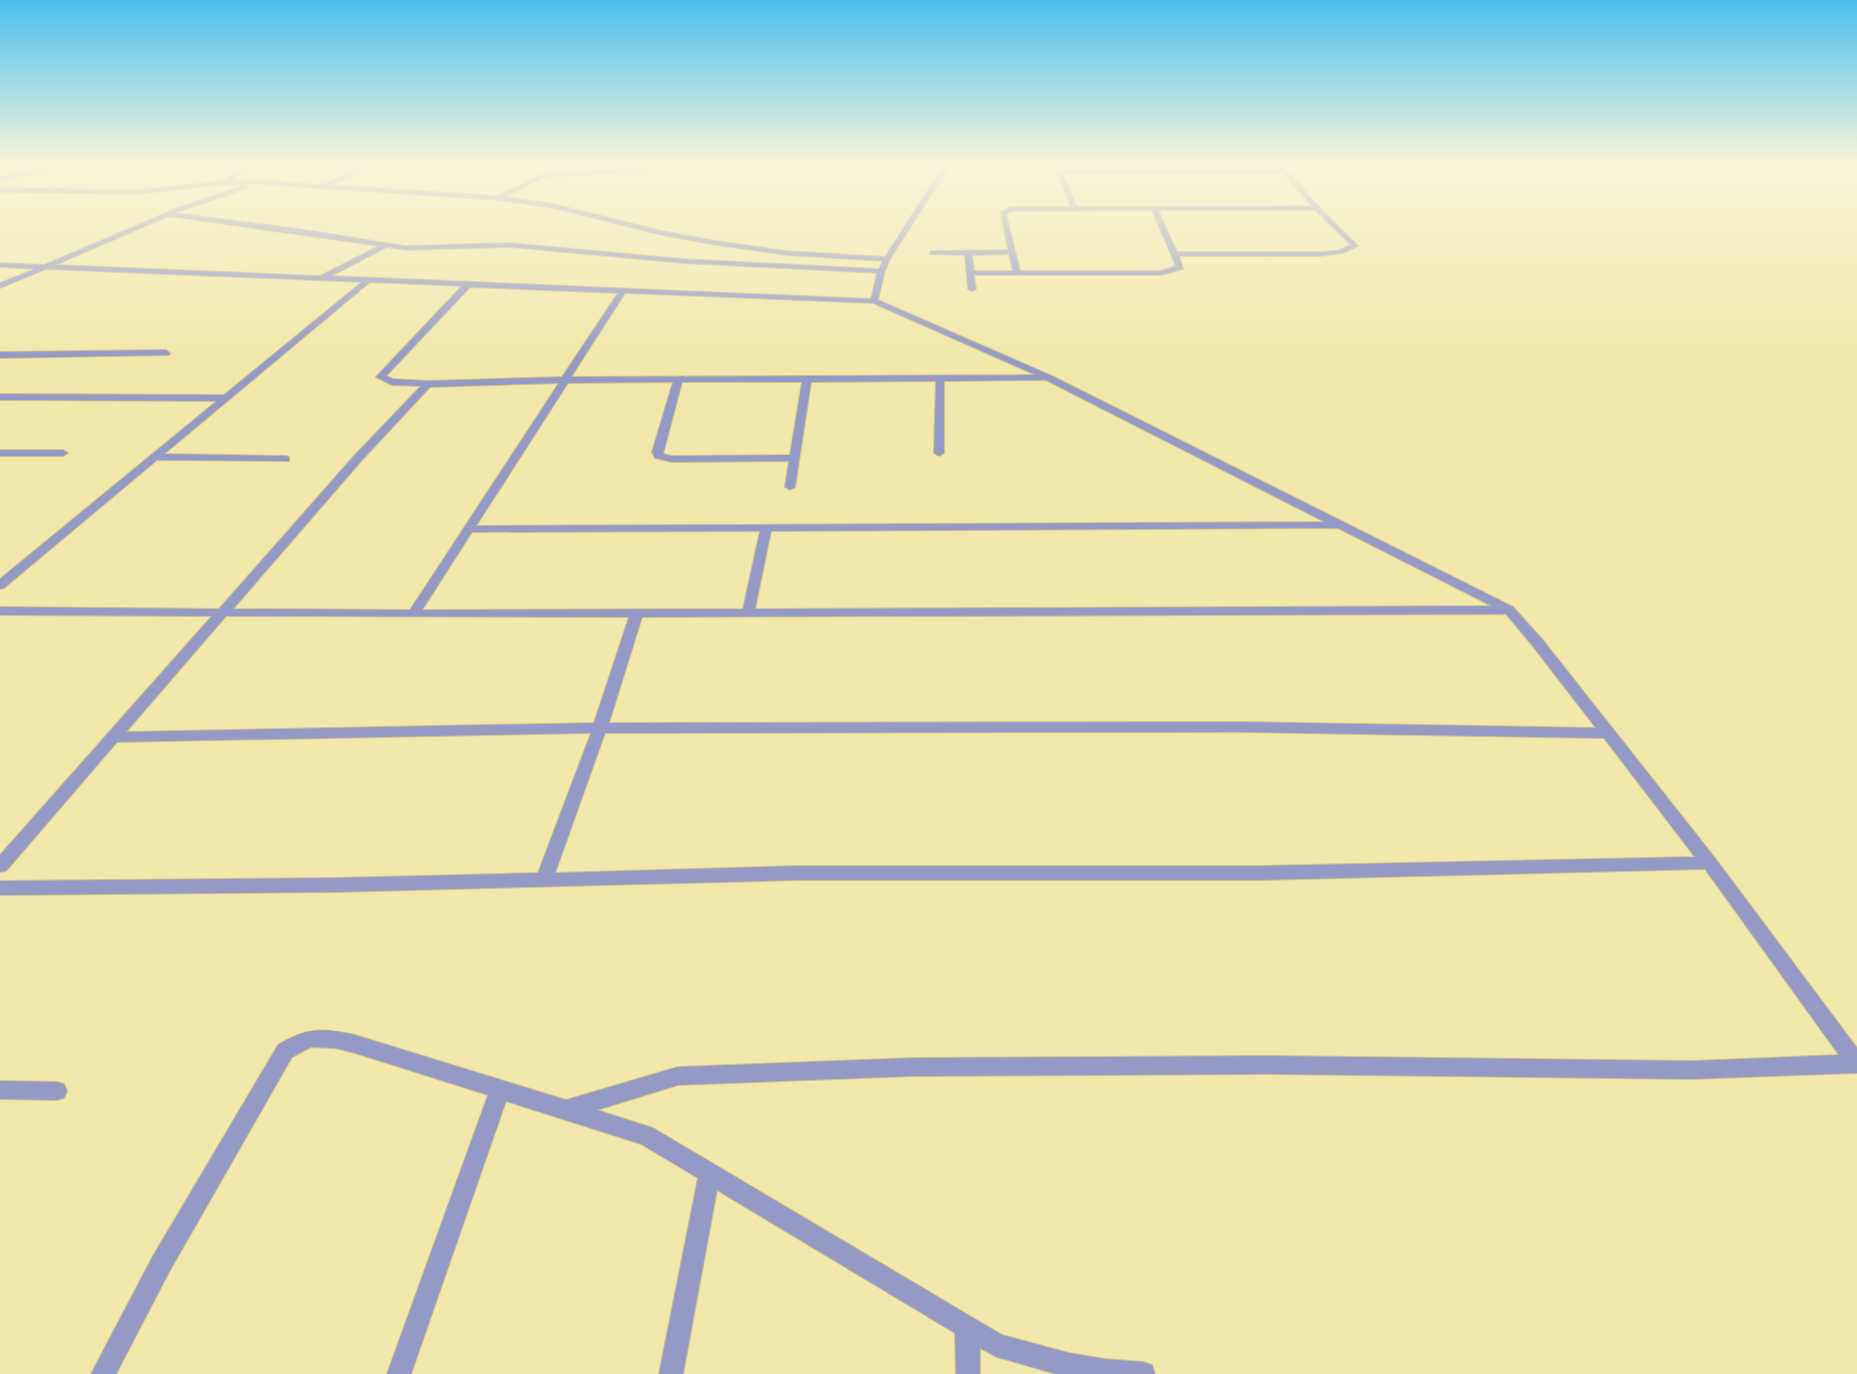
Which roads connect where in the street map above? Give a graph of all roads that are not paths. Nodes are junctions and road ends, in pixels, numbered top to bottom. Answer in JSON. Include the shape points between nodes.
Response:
{"nodes":[{"id":1,"x":133,"y":229,"type":"edge"},
{"id":2,"x":279,"y":229,"type":"edge"},
{"id":3,"x":646,"y":229,"type":"edge"},
{"id":4,"x":906,"y":229,"type":"edge"},
{"id":5,"x":1007,"y":229,"type":"edge"},
{"id":6,"x":1164,"y":229,"type":"edge"},
{"id":7,"x":1338,"y":229,"type":"edge"},
{"id":8,"x":388,"y":244,"type":"junction"},
{"id":9,"x":1013,"y":252,"type":"junction"},
{"id":10,"x":932,"y":253,"type":"dead end"},
{"id":11,"x":968,"y":253,"type":"junction"},
{"id":12,"x":1176,"y":254,"type":"junction"},
{"id":13,"x":887,"y":259,"type":"junction"},
{"id":14,"x":0,"y":265,"type":"edge"},
{"id":15,"x":45,"y":267,"type":"junction"},
{"id":16,"x":881,"y":271,"type":"junction"},
{"id":17,"x":1017,"y":272,"type":"junction"},
{"id":18,"x":970,"y":273,"type":"junction"},
{"id":19,"x":321,"y":278,"type":"junction"},
{"id":20,"x":369,"y":280,"type":"junction"},
{"id":21,"x":468,"y":284,"type":"junction"},
{"id":22,"x":0,"y":286,"type":"edge"},
{"id":23,"x":972,"y":289,"type":"dead end"},
{"id":24,"x":623,"y":290,"type":"junction"},
{"id":25,"x":874,"y":301,"type":"junction"},
{"id":26,"x":166,"y":353,"type":"dead end"},
{"id":27,"x":0,"y":354,"type":"edge"},
{"id":28,"x":940,"y":378,"type":"junction"},
{"id":29,"x":1048,"y":378,"type":"junction"},
{"id":30,"x":807,"y":379,"type":"junction"},
{"id":31,"x":565,"y":380,"type":"junction"},
{"id":32,"x":678,"y":380,"type":"junction"},
{"id":33,"x":428,"y":384,"type":"junction"},
{"id":34,"x":0,"y":397,"type":"edge"},
{"id":35,"x":226,"y":398,"type":"junction"},
{"id":36,"x":0,"y":453,"type":"edge"},
{"id":37,"x":63,"y":453,"type":"dead end"},
{"id":38,"x":938,"y":453,"type":"dead end"},
{"id":39,"x":154,"y":458,"type":"junction"},
{"id":40,"x":794,"y":458,"type":"junction"},
{"id":41,"x":285,"y":459,"type":"dead end"},
{"id":42,"x":790,"y":487,"type":"dead end"},
{"id":43,"x":1341,"y":525,"type":"junction"},
{"id":44,"x":766,"y":527,"type":"junction"},
{"id":45,"x":469,"y":529,"type":"junction"},
{"id":46,"x":0,"y":584,"type":"edge"},
{"id":47,"x":1509,"y":610,"type":"junction"},
{"id":48,"x":0,"y":611,"type":"edge"},
{"id":49,"x":222,"y":612,"type":"junction"},
{"id":50,"x":748,"y":612,"type":"junction"},
{"id":51,"x":414,"y":613,"type":"junction"},
{"id":52,"x":638,"y":613,"type":"junction"},
{"id":53,"x":600,"y":728,"type":"junction"},
{"id":54,"x":1608,"y":732,"type":"junction"},
{"id":55,"x":112,"y":737,"type":"junction"},
{"id":56,"x":1709,"y":863,"type":"junction"},
{"id":57,"x":0,"y":866,"type":"edge"},
{"id":58,"x":544,"y":880,"type":"junction"},
{"id":59,"x":0,"y":888,"type":"edge"},
{"id":60,"x":1857,"y":1064,"type":"edge"},
{"id":61,"x":500,"y":1089,"type":"junction"},
{"id":62,"x":0,"y":1090,"type":"edge"},
{"id":63,"x":57,"y":1091,"type":"dead end"},
{"id":64,"x":565,"y":1110,"type":"junction"},
{"id":65,"x":710,"y":1172,"type":"junction"},
{"id":66,"x":967,"y":1328,"type":"junction"},
{"id":67,"x":103,"y":1374,"type":"edge"},
{"id":68,"x":399,"y":1374,"type":"edge"},
{"id":69,"x":671,"y":1374,"type":"edge"},
{"id":70,"x":968,"y":1374,"type":"edge"},
{"id":71,"x":1143,"y":1374,"type":"edge"}],
"edges":[{"from":1,"to":15,"type":"street"},
{"from":2,"to":8,"type":"street"},
{"from":3,"to":13,"type":"street","via":[[786,253]]},
{"from":4,"to":13,"type":"street"},
{"from":5,"to":9,"type":"street"},
{"from":6,"to":12,"type":"street"},
{"from":7,"to":12,"type":"street","via":[[1355,246],[1341,252],[1320,254]]},
{"from":8,"to":16,"type":"street","via":[[405,248],[518,245],[683,261]]},
{"from":8,"to":19,"type":"street"},
{"from":9,"to":11,"type":"street"},
{"from":9,"to":17,"type":"street"},
{"from":10,"to":11,"type":"street"},
{"from":11,"to":18,"type":"street"},
{"from":12,"to":17,"type":"street","via":[[1180,267],[1161,273]]},
{"from":13,"to":16,"type":"street"},
{"from":14,"to":15,"type":"street"},
{"from":15,"to":19,"type":"street"},
{"from":15,"to":22,"type":"street"},
{"from":16,"to":25,"type":"street"},
{"from":17,"to":18,"type":"street"},
{"from":18,"to":23,"type":"street"},
{"from":19,"to":20,"type":"street"},
{"from":20,"to":21,"type":"street"},
{"from":20,"to":35,"type":"street"},
{"from":21,"to":24,"type":"street"},
{"from":21,"to":33,"type":"street","via":[[380,377],[392,382]]},
{"from":24,"to":25,"type":"street"},
{"from":24,"to":31,"type":"street"},
{"from":25,"to":29,"type":"street"},
{"from":26,"to":27,"type":"street"},
{"from":28,"to":29,"type":"street"},
{"from":28,"to":30,"type":"street"},
{"from":28,"to":38,"type":"street"},
{"from":29,"to":43,"type":"street"},
{"from":30,"to":32,"type":"street"},
{"from":30,"to":40,"type":"street"},
{"from":31,"to":32,"type":"street"},
{"from":31,"to":33,"type":"street"},
{"from":31,"to":45,"type":"street"},
{"from":32,"to":40,"type":"street","via":[[659,456],[672,459]]},
{"from":33,"to":49,"type":"street"},
{"from":34,"to":35,"type":"street"},
{"from":35,"to":39,"type":"street"},
{"from":36,"to":37,"type":"street"},
{"from":39,"to":41,"type":"street"},
{"from":39,"to":46,"type":"street"},
{"from":40,"to":42,"type":"street"},
{"from":43,"to":44,"type":"street"},
{"from":43,"to":47,"type":"street"},
{"from":44,"to":45,"type":"street"},
{"from":44,"to":50,"type":"street"},
{"from":45,"to":51,"type":"street"},
{"from":47,"to":50,"type":"street"},
{"from":47,"to":54,"type":"street"},
{"from":48,"to":49,"type":"street"},
{"from":49,"to":51,"type":"street"},
{"from":49,"to":55,"type":"street"},
{"from":50,"to":52,"type":"street"},
{"from":51,"to":52,"type":"street"},
{"from":52,"to":53,"type":"street"},
{"from":53,"to":54,"type":"street","via":[[1251,727]]},
{"from":53,"to":55,"type":"street"},
{"from":53,"to":58,"type":"street"},
{"from":54,"to":56,"type":"street"},
{"from":55,"to":57,"type":"street"},
{"from":56,"to":58,"type":"street","via":[[1257,873],[800,873]]},
{"from":56,"to":60,"type":"street"},
{"from":58,"to":59,"type":"street"},
{"from":60,"to":64,"type":"street","via":[[1692,1070],[1262,1065],[915,1067],[678,1076]]},
{"from":61,"to":64,"type":"street"},
{"from":61,"to":67,"type":"street","via":[[322,1037],[302,1040],[285,1051],[161,1264]]},
{"from":61,"to":68,"type":"street"},
{"from":62,"to":63,"type":"street"},
{"from":64,"to":65,"type":"street","via":[[646,1135]]},
{"from":65,"to":66,"type":"street"},
{"from":65,"to":69,"type":"street"},
{"from":66,"to":70,"type":"street"},
{"from":66,"to":71,"type":"street","via":[[997,1345],[1056,1363],[1112,1373]]}]}
